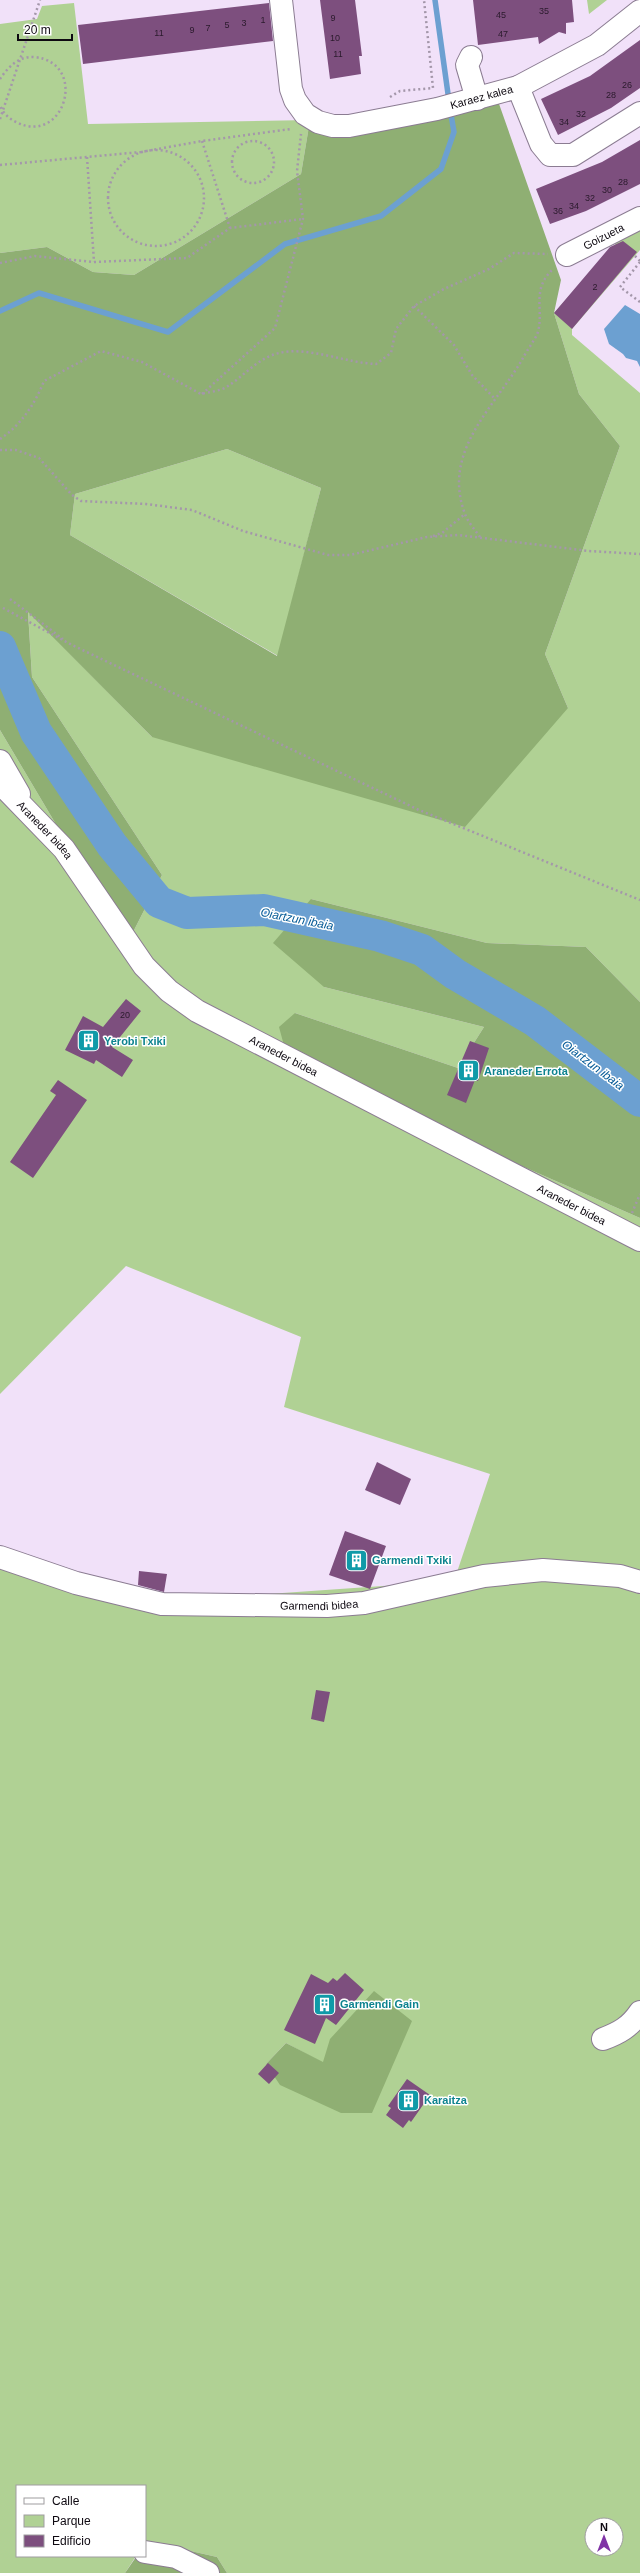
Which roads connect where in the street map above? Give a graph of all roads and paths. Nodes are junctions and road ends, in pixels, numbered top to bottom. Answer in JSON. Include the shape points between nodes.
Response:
{"nodes":[{"id":1,"x":40,"y":0,"type":"edge"},
{"id":2,"x":281,"y":0,"type":"edge"},
{"id":3,"x":424,"y":0,"type":"edge"},
{"id":4,"x":640,"y":11,"type":"edge"},
{"id":5,"x":471,"y":58,"type":"dead end"},
{"id":6,"x":20,"y":60,"type":"junction"},
{"id":7,"x":0,"y":79,"type":"edge"},
{"id":8,"x":518,"y":87,"type":"junction"},
{"id":9,"x":387,"y":98,"type":"dead end"},
{"id":10,"x":472,"y":101,"type":"junction"},
{"id":11,"x":0,"y":104,"type":"edge"},
{"id":12,"x":3,"y":110,"type":"junction"},
{"id":13,"x":640,"y":113,"type":"edge"},
{"id":14,"x":0,"y":119,"type":"edge"},
{"id":15,"x":308,"y":121,"type":"junction"},
{"id":16,"x":202,"y":141,"type":"junction"},
{"id":17,"x":141,"y":152,"type":"junction"},
{"id":18,"x":86,"y":157,"type":"junction"},
{"id":19,"x":0,"y":165,"type":"edge"},
{"id":20,"x":246,"y":182,"type":"joint"},
{"id":21,"x":640,"y":218,"type":"edge"},
{"id":22,"x":304,"y":219,"type":"junction"},
{"id":23,"x":230,"y":228,"type":"junction"},
{"id":24,"x":567,"y":255,"type":"junction"},
{"id":25,"x":635,"y":256,"type":"dead end"},
{"id":26,"x":94,"y":262,"type":"junction"},
{"id":27,"x":640,"y":262,"type":"edge"},
{"id":28,"x":0,"y":263,"type":"edge"},
{"id":29,"x":640,"y":302,"type":"edge"},
{"id":30,"x":414,"y":306,"type":"junction"},
{"id":31,"x":201,"y":394,"type":"junction"},
{"id":32,"x":495,"y":399,"type":"junction"},
{"id":33,"x":0,"y":439,"type":"edge"},
{"id":34,"x":0,"y":450,"type":"edge"},
{"id":35,"x":465,"y":514,"type":"junction"},
{"id":36,"x":427,"y":538,"type":"junction"},
{"id":37,"x":480,"y":538,"type":"junction"},
{"id":38,"x":640,"y":554,"type":"edge"},
{"id":39,"x":10,"y":599,"type":"dead end"},
{"id":40,"x":3,"y":608,"type":"dead end"},
{"id":41,"x":72,"y":645,"type":"junction"},
{"id":42,"x":0,"y":760,"type":"edge"},
{"id":43,"x":0,"y":783,"type":"edge"},
{"id":44,"x":30,"y":812,"type":"junction"},
{"id":45,"x":640,"y":900,"type":"edge"},
{"id":46,"x":640,"y":1240,"type":"edge"},
{"id":47,"x":0,"y":1557,"type":"edge"},
{"id":48,"x":640,"y":1582,"type":"edge"},
{"id":49,"x":640,"y":2012,"type":"edge"},
{"id":50,"x":603,"y":2039,"type":"dead end"},
{"id":51,"x":146,"y":2552,"type":"edge"},
{"id":52,"x":208,"y":2573,"type":"edge"}],
"edges":[{"from":1,"to":6,"type":"path"},
{"from":2,"to":15,"type":"street","via":[[291,89]]},
{"from":3,"to":9,"type":"path","via":[[433,88],[400,91]]},
{"from":4,"to":8,"type":"street","name":"Karaez kalea","via":[[597,45]]},
{"from":5,"to":10,"type":"street","via":[[467,65]]},
{"from":6,"to":7,"type":"path","via":[[7,67]]},
{"from":6,"to":12,"type":"path"},
{"from":6,"to":12,"type":"path","via":[[34,57],[48,61],[59,70],[66,83],[67,97],[61,111],[51,121],[38,126],[23,126],[10,119]]},
{"from":8,"to":10,"type":"street","name":"Karaez kalea"},
{"from":8,"to":13,"type":"street","via":[[541,144],[550,155],[573,155]]},
{"from":10,"to":15,"type":"street","name":"Karaez kalea","via":[[349,126]]},
{"from":11,"to":12,"type":"path"},
{"from":12,"to":14,"type":"path"},
{"from":15,"to":16,"type":"path"},
{"from":15,"to":22,"type":"path","via":[[297,171]]},
{"from":16,"to":17,"type":"path"},
{"from":16,"to":23,"type":"path"},
{"from":17,"to":17,"type":"path","via":[[173,152],[186,160],[197,172],[204,194],[200,218],[192,231],[179,241],[164,246],[148,246],[133,240],[120,230],[112,217],[108,201],[109,186],[116,171],[127,160]]},
{"from":17,"to":18,"type":"path"},
{"from":18,"to":19,"type":"path"},
{"from":18,"to":26,"type":"path"},
{"from":20,"to":20,"type":"path","via":[[235,173],[232,160],[237,148],[248,141],[261,142],[272,150],[275,163],[270,175],[259,182]]},
{"from":21,"to":24,"type":"street","name":"Goizueta"},
{"from":22,"to":23,"type":"path"},
{"from":22,"to":31,"type":"path","via":[[275,328]]},
{"from":23,"to":26,"type":"path","via":[[187,258]]},
{"from":24,"to":30,"type":"path","via":[[514,253],[489,269]]},
{"from":24,"to":32,"type":"path","via":[[546,275],[539,293],[538,332]]},
{"from":25,"to":27,"type":"path"},
{"from":26,"to":28,"type":"path","via":[[35,256]]},
{"from":27,"to":29,"type":"path","via":[[620,287]]},
{"from":30,"to":31,"type":"path","via":[[396,329],[391,353],[376,364],[356,364],[310,353],[279,353],[253,366],[227,387]]},
{"from":30,"to":32,"type":"path","via":[[454,344],[472,375]]},
{"from":31,"to":33,"type":"path","via":[[142,362],[101,351],[44,382],[36,402]]},
{"from":32,"to":35,"type":"path","via":[[472,431],[464,453],[459,486]]},
{"from":34,"to":36,"type":"path","via":[[16,450],[39,458],[72,495],[82,501],[146,504],[192,510],[243,531],[328,555],[350,555]]},
{"from":35,"to":36,"type":"path","via":[[442,533]]},
{"from":35,"to":37,"type":"path"},
{"from":36,"to":37,"type":"path","via":[[458,535]]},
{"from":37,"to":38,"type":"path","via":[[589,551]]},
{"from":39,"to":41,"type":"path"},
{"from":40,"to":41,"type":"path"},
{"from":41,"to":45,"type":"path","via":[[419,810]]},
{"from":42,"to":44,"type":"street"},
{"from":43,"to":44,"type":"street","name":"Araneder bidea"},
{"from":44,"to":46,"type":"street","name":"Araneder bidea","via":[[64,849],[144,966],[169,991],[196,1011]]},
{"from":47,"to":48,"type":"street","name":"Garmendi bidea","via":[[76,1583],[162,1604],[327,1606],[364,1603],[484,1576],[543,1570],[620,1576]]},
{"from":49,"to":50,"type":"street","via":[[621,2032]]},
{"from":51,"to":52,"type":"street","via":[[176,2557]]}]}
